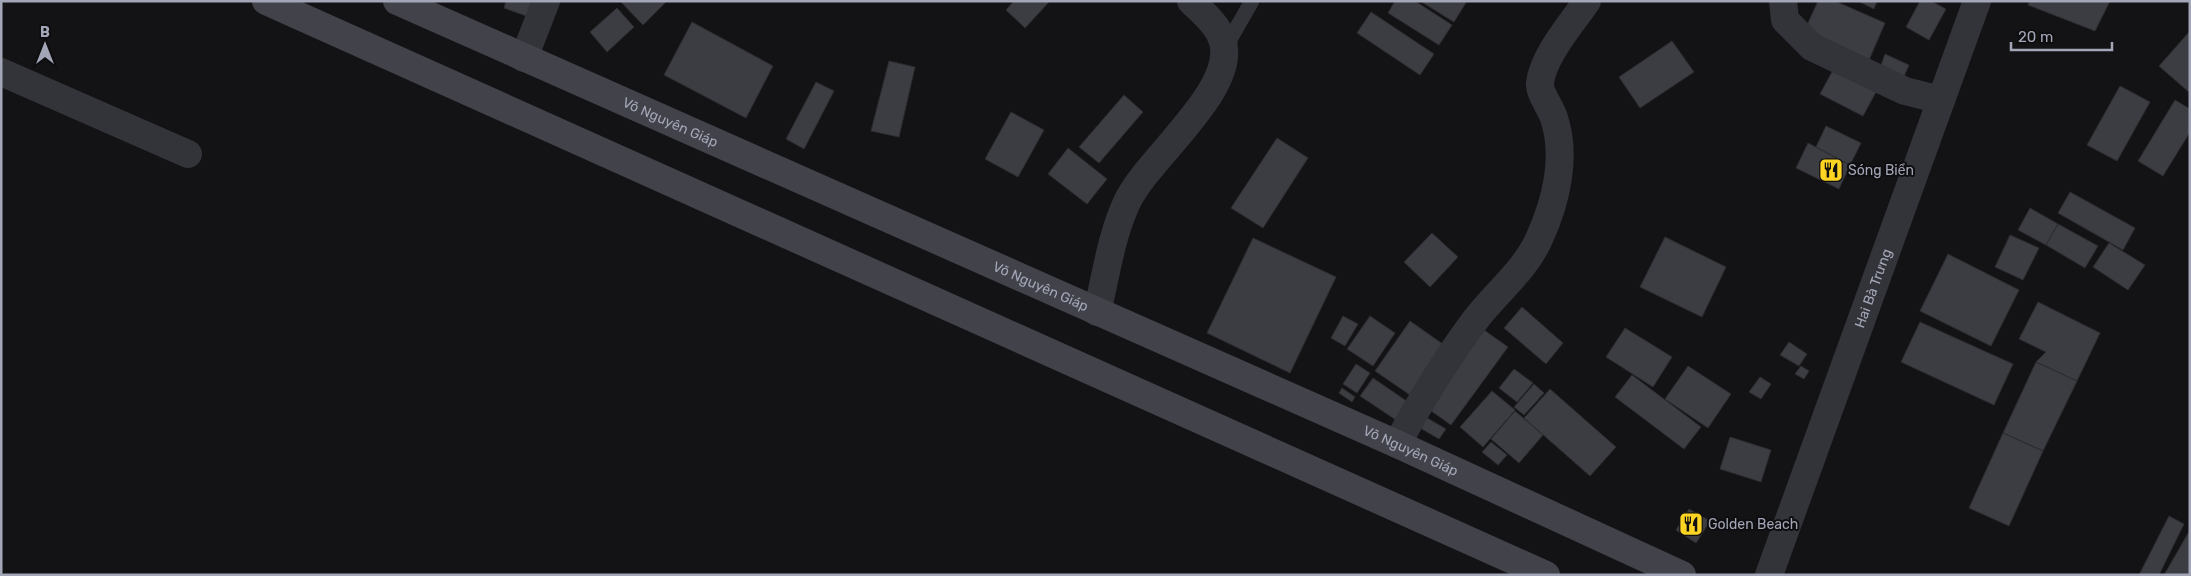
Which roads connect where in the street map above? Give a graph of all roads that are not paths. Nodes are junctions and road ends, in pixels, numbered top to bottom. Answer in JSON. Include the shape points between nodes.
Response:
{"nodes":[{"id":1,"x":266,"y":1,"type":"edge"},
{"id":2,"x":397,"y":1,"type":"edge"},
{"id":3,"x":546,"y":1,"type":"edge"},
{"id":4,"x":1191,"y":1,"type":"edge"},
{"id":5,"x":1252,"y":1,"type":"edge"},
{"id":6,"x":1587,"y":1,"type":"edge"},
{"id":7,"x":1782,"y":1,"type":"edge"},
{"id":8,"x":1977,"y":1,"type":"edge"},
{"id":9,"x":1225,"y":48,"type":"junction"},
{"id":10,"x":524,"y":58,"type":"junction"},
{"id":11,"x":1,"y":72,"type":"edge"},
{"id":12,"x":1941,"y":100,"type":"junction"},
{"id":13,"x":188,"y":154,"type":"dead end"},
{"id":14,"x":1097,"y":312,"type":"junction"},
{"id":15,"x":1397,"y":444,"type":"junction"},
{"id":16,"x":1546,"y":575,"type":"edge"},
{"id":17,"x":1682,"y":575,"type":"edge"},
{"id":18,"x":1769,"y":575,"type":"edge"}],
"edges":[{"from":1,"to":16,"type":"main road"},
{"from":2,"to":10,"type":"main road","name":"Võ Nguyên Giáp"},
{"from":3,"to":10,"type":"street"},
{"from":4,"to":9,"type":"street","via":[[1217,28]]},
{"from":5,"to":9,"type":"lane"},
{"from":6,"to":15,"type":"street","via":[[1547,60],[1540,84],[1554,118],[1561,149],[1554,197],[1539,240],[1435,376]]},
{"from":7,"to":12,"type":"street","via":[[1784,20],[1812,47],[1905,92]]},
{"from":8,"to":12,"type":"street","name":"Hai Bà Trưng"},
{"from":9,"to":14,"type":"street","via":[[1220,78],[1198,111],[1138,181],[1127,202]]},
{"from":10,"to":14,"type":"main road","name":"Võ Nguyên Giáp"},
{"from":11,"to":13,"type":"street"},
{"from":12,"to":18,"type":"street","name":"Hai Bà Trưng"},
{"from":14,"to":15,"type":"main road","name":"Võ Nguyên Giáp"},
{"from":15,"to":17,"type":"main road","name":"Võ Nguyên Giáp"}]}
